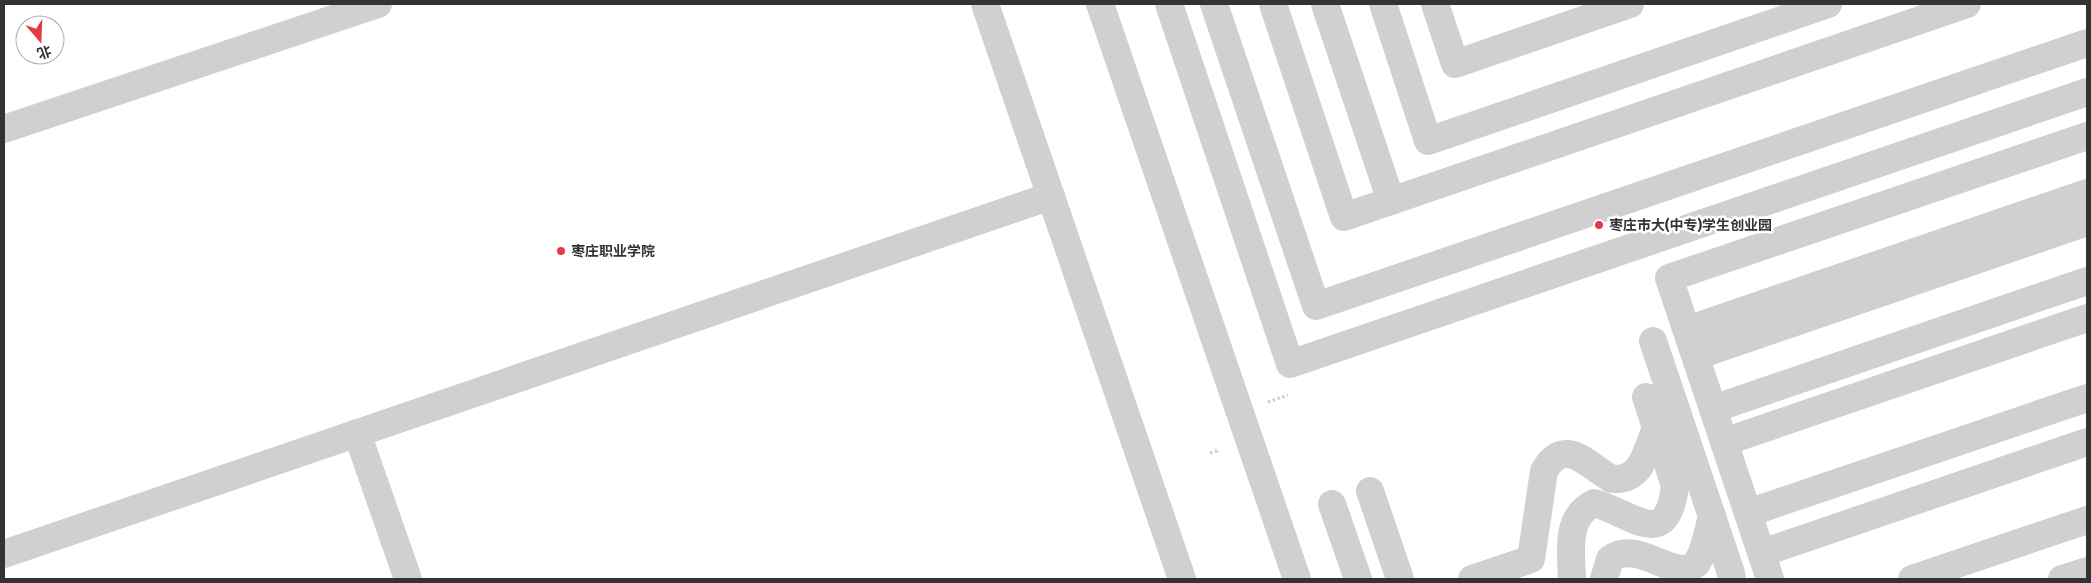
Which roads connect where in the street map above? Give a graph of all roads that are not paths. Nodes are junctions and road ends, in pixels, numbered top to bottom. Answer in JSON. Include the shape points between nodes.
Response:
{"nodes":[{"id":1,"x":378,"y":4,"type":"edge"},
{"id":2,"x":985,"y":4,"type":"edge"},
{"id":3,"x":1100,"y":4,"type":"edge"},
{"id":4,"x":1169,"y":4,"type":"edge"},
{"id":5,"x":1214,"y":4,"type":"edge"},
{"id":6,"x":1273,"y":4,"type":"edge"},
{"id":7,"x":1325,"y":4,"type":"edge"},
{"id":8,"x":1382,"y":4,"type":"edge"},
{"id":9,"x":1435,"y":4,"type":"edge"},
{"id":10,"x":1630,"y":4,"type":"edge"},
{"id":11,"x":1828,"y":4,"type":"edge"},
{"id":12,"x":1967,"y":4,"type":"edge"},
{"id":13,"x":2087,"y":44,"type":"edge"},
{"id":14,"x":2087,"y":92,"type":"edge"},
{"id":15,"x":4,"y":129,"type":"edge"},
{"id":16,"x":2087,"y":136,"type":"edge"},
{"id":17,"x":2087,"y":193,"type":"edge"},
{"id":18,"x":1051,"y":196,"type":"junction"},
{"id":19,"x":1391,"y":201,"type":"junction"},
{"id":20,"x":2087,"y":222,"type":"edge"},
{"id":21,"x":2087,"y":281,"type":"edge"},
{"id":22,"x":2087,"y":318,"type":"edge"},
{"id":23,"x":1687,"y":330,"type":"junction"},
{"id":24,"x":1653,"y":341,"type":"dead end"},
{"id":25,"x":1696,"y":356,"type":"junction"},
{"id":26,"x":1646,"y":397,"type":"dead end"},
{"id":27,"x":2087,"y":398,"type":"edge"},
{"id":28,"x":1714,"y":409,"type":"junction"},
{"id":29,"x":1656,"y":428,"type":"junction"},
{"id":30,"x":357,"y":433,"type":"junction"},
{"id":31,"x":1724,"y":442,"type":"junction"},
{"id":32,"x":2087,"y":442,"type":"edge"},
{"id":33,"x":1370,"y":491,"type":"dead end"},
{"id":34,"x":1332,"y":504,"type":"dead end"},
{"id":35,"x":1748,"y":514,"type":"junction"},
{"id":36,"x":1712,"y":516,"type":"junction"},
{"id":37,"x":2087,"y":520,"type":"edge"},
{"id":38,"x":1762,"y":553,"type":"junction"},
{"id":39,"x":4,"y":554,"type":"edge"},
{"id":40,"x":2087,"y":571,"type":"edge"},
{"id":41,"x":408,"y":579,"type":"edge"},
{"id":42,"x":1182,"y":579,"type":"edge"},
{"id":43,"x":1296,"y":579,"type":"edge"},
{"id":44,"x":1358,"y":579,"type":"edge"},
{"id":45,"x":1400,"y":579,"type":"edge"},
{"id":46,"x":1472,"y":579,"type":"edge"},
{"id":47,"x":1572,"y":579,"type":"edge"},
{"id":48,"x":1604,"y":579,"type":"edge"},
{"id":49,"x":1732,"y":579,"type":"edge"},
{"id":50,"x":1770,"y":579,"type":"edge"},
{"id":51,"x":1912,"y":579,"type":"edge"},
{"id":52,"x":2062,"y":579,"type":"edge"}],
"edges":[{"from":1,"to":15,"type":"lane"},
{"from":2,"to":18,"type":"lane"},
{"from":3,"to":43,"type":"lane"},
{"from":4,"to":14,"type":"lane","via":[[1290,364]]},
{"from":5,"to":13,"type":"lane","via":[[1316,306]]},
{"from":6,"to":19,"type":"lane","via":[[1344,217]]},
{"from":7,"to":19,"type":"lane"},
{"from":8,"to":11,"type":"lane","via":[[1428,141]]},
{"from":9,"to":10,"type":"lane","via":[[1455,64]]},
{"from":12,"to":19,"type":"lane"},
{"from":16,"to":23,"type":"lane","via":[[1669,278]]},
{"from":17,"to":23,"type":"lane"},
{"from":18,"to":30,"type":"lane"},
{"from":18,"to":42,"type":"lane"},
{"from":20,"to":25,"type":"lane"},
{"from":21,"to":28,"type":"lane"},
{"from":22,"to":31,"type":"lane"},
{"from":23,"to":25,"type":"lane"},
{"from":24,"to":36,"type":"lane"},
{"from":25,"to":28,"type":"lane"},
{"from":26,"to":29,"type":"lane"},
{"from":27,"to":35,"type":"lane"},
{"from":28,"to":31,"type":"lane"},
{"from":29,"to":46,"type":"lane","via":[[1637,471],[1630,477],[1612,479],[1578,456],[1563,454],[1556,457],[1544,471],[1531,559]]},
{"from":29,"to":47,"type":"lane","via":[[1675,486],[1674,501],[1666,518],[1646,524],[1603,505],[1594,503],[1586,507],[1575,522],[1572,533]]},
{"from":30,"to":39,"type":"lane"},
{"from":30,"to":41,"type":"lane"},
{"from":31,"to":35,"type":"lane"},
{"from":32,"to":38,"type":"lane"},
{"from":33,"to":45,"type":"lane"},
{"from":34,"to":44,"type":"lane"},
{"from":35,"to":38,"type":"lane"},
{"from":36,"to":48,"type":"lane","via":[[1695,566],[1673,572],[1638,556],[1622,553],[1610,560]]},
{"from":36,"to":49,"type":"lane"},
{"from":37,"to":51,"type":"lane"},
{"from":38,"to":50,"type":"lane"},
{"from":40,"to":52,"type":"lane"}]}
